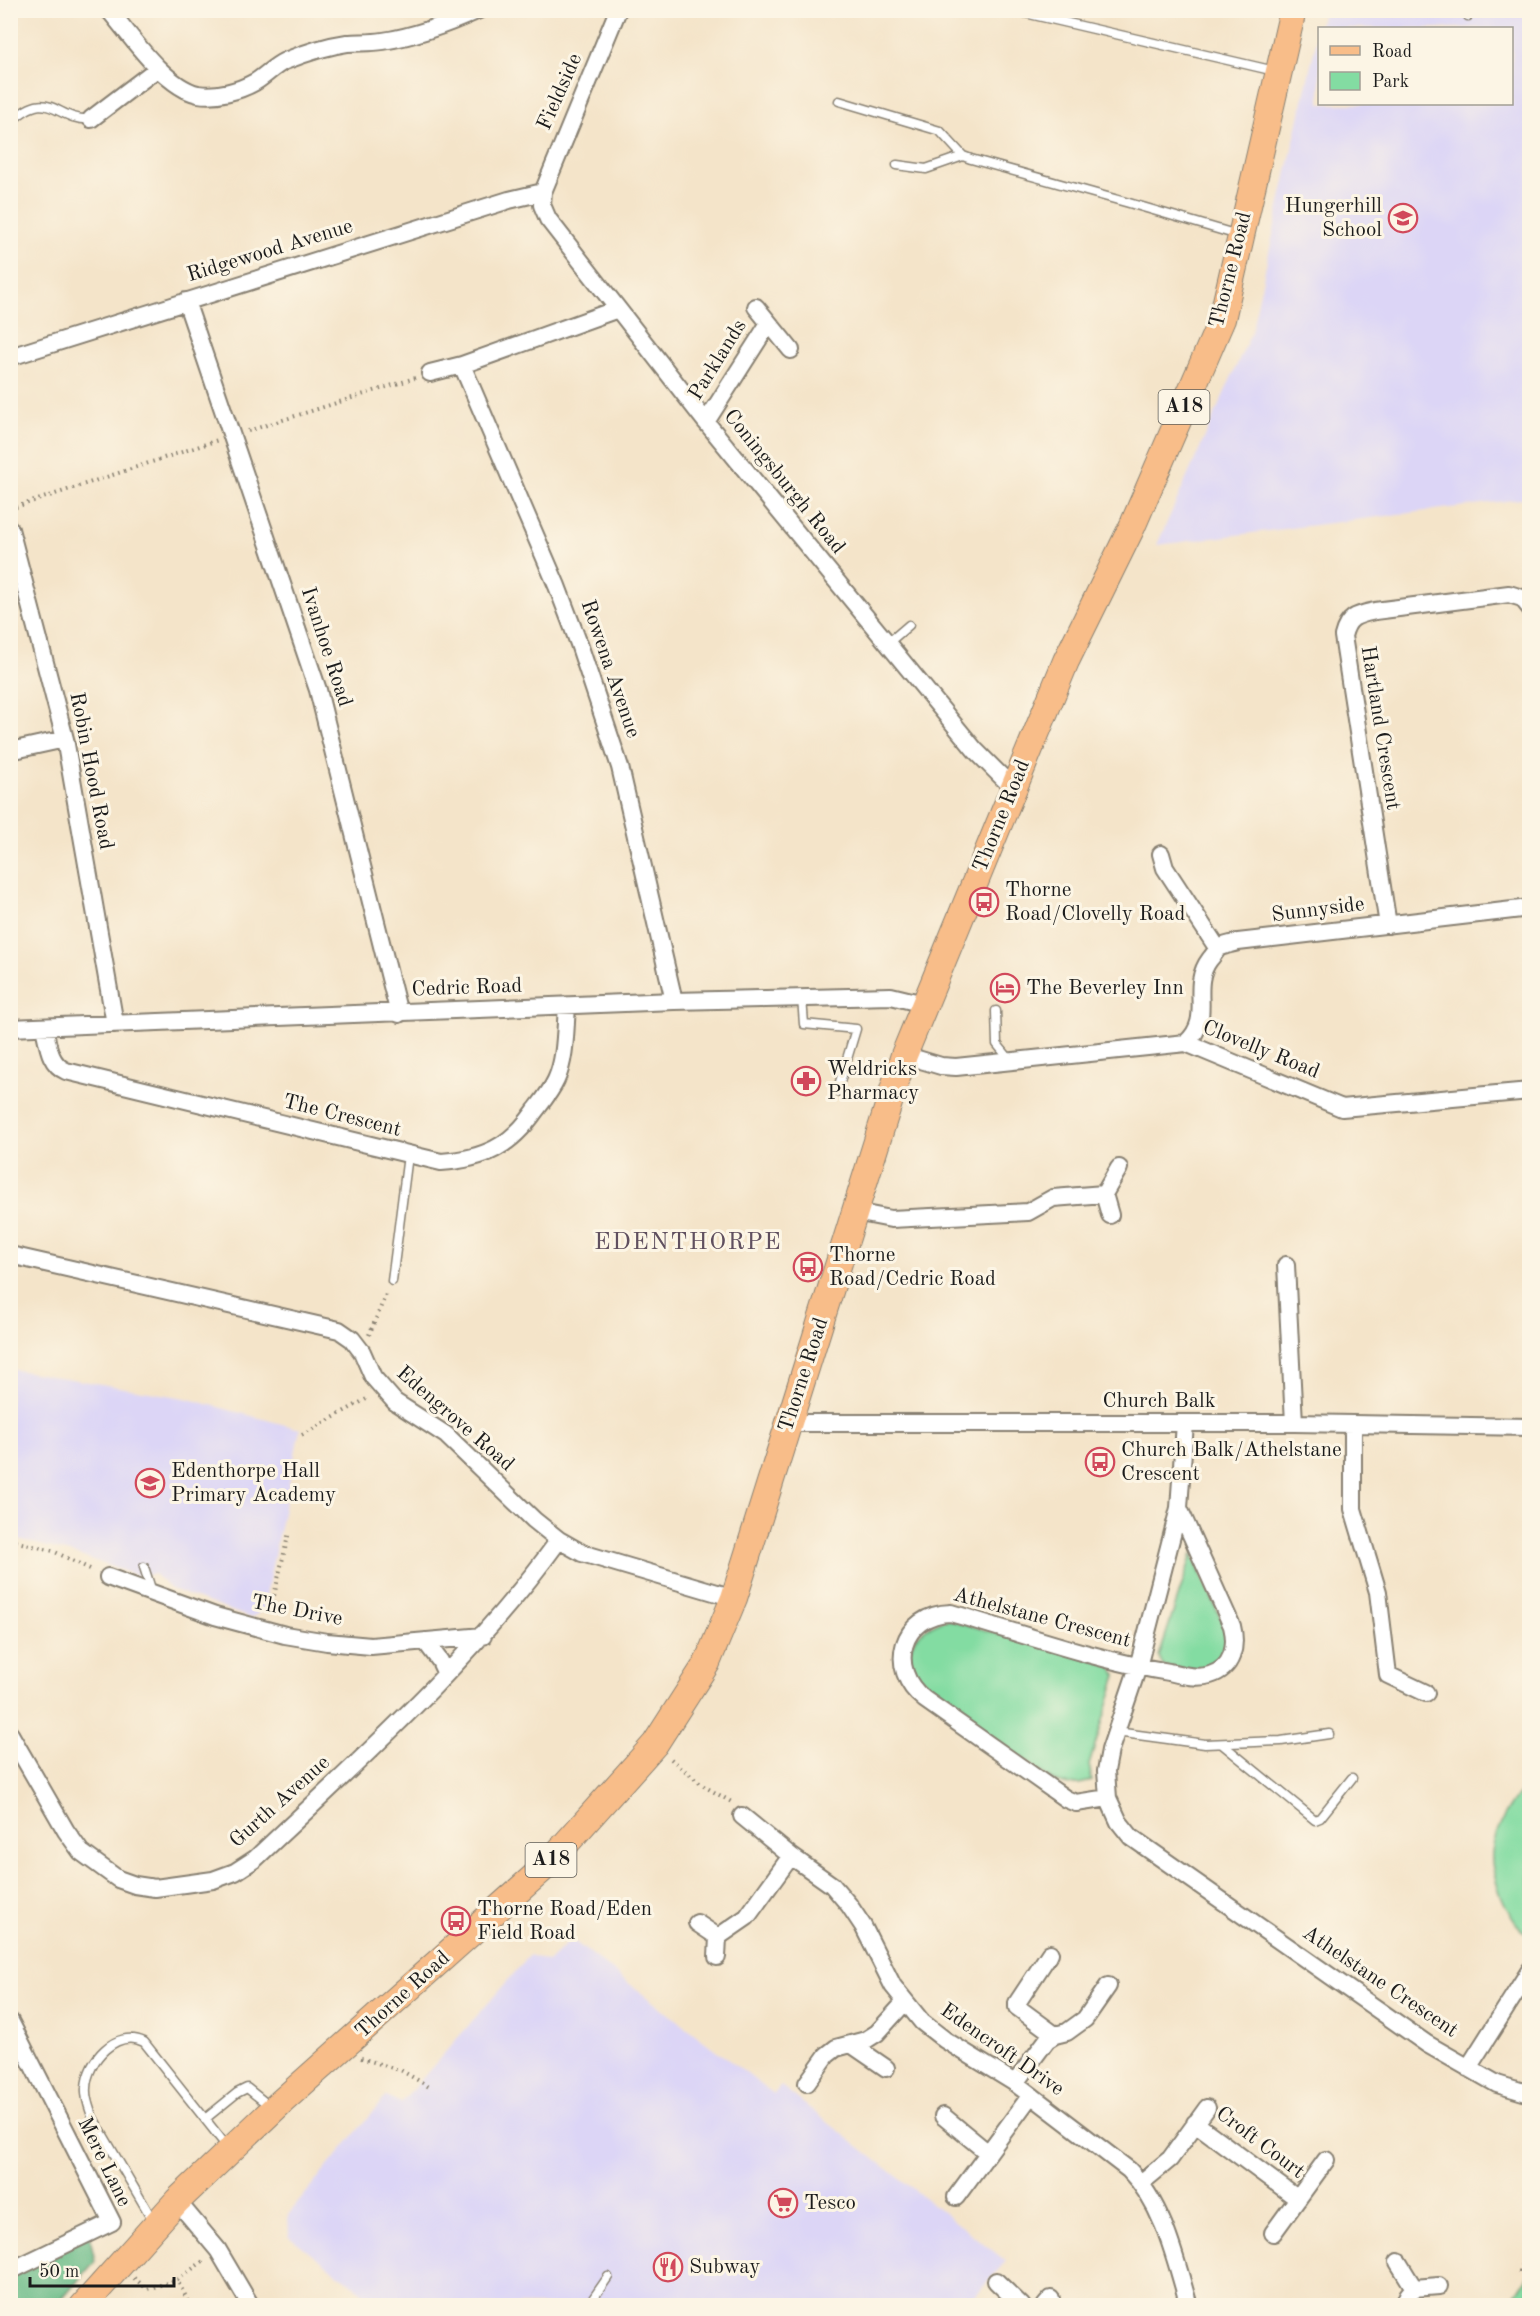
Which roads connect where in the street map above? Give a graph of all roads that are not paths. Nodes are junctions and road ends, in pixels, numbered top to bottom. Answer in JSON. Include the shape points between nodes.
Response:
{"nodes":[{"id":1,"x":109,"y":10,"type":"edge"},
{"id":2,"x":479,"y":10,"type":"edge"},
{"id":3,"x":618,"y":10,"type":"edge"},
{"id":4,"x":1012,"y":10,"type":"edge"},
{"id":5,"x":1293,"y":10,"type":"edge"},
{"id":6,"x":158,"y":68,"type":"junction"},
{"id":7,"x":1279,"y":72,"type":"junction"},
{"id":8,"x":839,"y":101,"type":"dead end"},
{"id":9,"x":91,"y":119,"type":"joint"},
{"id":10,"x":10,"y":123,"type":"edge"},
{"id":11,"x":963,"y":156,"type":"junction"},
{"id":12,"x":897,"y":165,"type":"dead end"},
{"id":13,"x":543,"y":192,"type":"junction"},
{"id":14,"x":1241,"y":236,"type":"junction"},
{"id":15,"x":186,"y":301,"type":"junction"},
{"id":16,"x":756,"y":307,"type":"dead end"},
{"id":17,"x":618,"y":309,"type":"junction"},
{"id":18,"x":769,"y":322,"type":"junction"},
{"id":19,"x":791,"y":350,"type":"dead end"},
{"id":20,"x":10,"y":357,"type":"edge"},
{"id":21,"x":462,"y":365,"type":"junction"},
{"id":22,"x":430,"y":374,"type":"dead end"},
{"id":23,"x":706,"y":422,"type":"junction"},
{"id":24,"x":10,"y":529,"type":"edge"},
{"id":25,"x":1530,"y":608,"type":"edge"},
{"id":26,"x":909,"y":625,"type":"dead end"},
{"id":27,"x":888,"y":643,"type":"junction"},
{"id":28,"x":65,"y":739,"type":"junction"},
{"id":29,"x":10,"y":751,"type":"edge"},
{"id":30,"x":1015,"y":784,"type":"junction"},
{"id":31,"x":1161,"y":854,"type":"dead end"},
{"id":32,"x":1530,"y":908,"type":"edge"},
{"id":33,"x":1388,"y":925,"type":"junction"},
{"id":34,"x":1218,"y":949,"type":"junction"},
{"id":35,"x":802,"y":998,"type":"junction"},
{"id":36,"x":674,"y":1001,"type":"junction"},
{"id":37,"x":924,"y":1004,"type":"junction"},
{"id":38,"x":567,"y":1007,"type":"junction"},
{"id":39,"x":996,"y":1011,"type":"dead end"},
{"id":40,"x":399,"y":1014,"type":"junction"},
{"id":41,"x":115,"y":1024,"type":"junction"},
{"id":42,"x":10,"y":1028,"type":"edge"},
{"id":43,"x":44,"y":1028,"type":"junction"},
{"id":44,"x":1186,"y":1043,"type":"junction"},
{"id":45,"x":904,"y":1055,"type":"junction"},
{"id":46,"x":1011,"y":1061,"type":"junction"},
{"id":47,"x":1530,"y":1091,"type":"edge"},
{"id":48,"x":837,"y":1092,"type":"dead end"},
{"id":49,"x":408,"y":1155,"type":"junction"},
{"id":50,"x":1119,"y":1168,"type":"dead end"},
{"id":51,"x":1104,"y":1194,"type":"junction"},
{"id":52,"x":855,"y":1212,"type":"junction"},
{"id":53,"x":1110,"y":1215,"type":"dead end"},
{"id":54,"x":10,"y":1255,"type":"edge"},
{"id":55,"x":1286,"y":1265,"type":"dead end"},
{"id":56,"x":392,"y":1281,"type":"road end"},
{"id":57,"x":789,"y":1423,"type":"junction"},
{"id":58,"x":1294,"y":1423,"type":"junction"},
{"id":59,"x":1185,"y":1424,"type":"junction"},
{"id":60,"x":1353,"y":1425,"type":"junction"},
{"id":61,"x":1530,"y":1427,"type":"edge"},
{"id":62,"x":1179,"y":1508,"type":"junction"},
{"id":63,"x":559,"y":1540,"type":"junction"},
{"id":64,"x":144,"y":1567,"type":"dead end"},
{"id":65,"x":108,"y":1577,"type":"road end"},
{"id":66,"x":153,"y":1593,"type":"junction"},
{"id":67,"x":734,"y":1598,"type":"junction"},
{"id":68,"x":483,"y":1636,"type":"junction"},
{"id":69,"x":425,"y":1641,"type":"junction"},
{"id":70,"x":1138,"y":1667,"type":"junction"},
{"id":71,"x":446,"y":1674,"type":"junction"},
{"id":72,"x":1426,"y":1693,"type":"dead end"},
{"id":73,"x":1116,"y":1732,"type":"junction"},
{"id":74,"x":10,"y":1734,"type":"edge"},
{"id":75,"x":1329,"y":1734,"type":"dead end"},
{"id":76,"x":1222,"y":1744,"type":"junction"},
{"id":77,"x":1352,"y":1778,"type":"dead end"},
{"id":78,"x":1108,"y":1798,"type":"junction"},
{"id":79,"x":742,"y":1816,"type":"road end"},
{"id":80,"x":791,"y":1856,"type":"junction"},
{"id":81,"x":697,"y":1923,"type":"dead end"},
{"id":82,"x":718,"y":1937,"type":"junction"},
{"id":83,"x":1050,"y":1953,"type":"dead end"},
{"id":84,"x":717,"y":1957,"type":"dead end"},
{"id":85,"x":1530,"y":1970,"type":"edge"},
{"id":86,"x":1108,"y":1986,"type":"dead end"},
{"id":87,"x":905,"y":2002,"type":"junction"},
{"id":88,"x":10,"y":2021,"type":"edge"},
{"id":89,"x":1055,"y":2035,"type":"junction"},
{"id":90,"x":851,"y":2044,"type":"junction"},
{"id":91,"x":886,"y":2068,"type":"dead end"},
{"id":92,"x":1468,"y":2068,"type":"junction"},
{"id":93,"x":1015,"y":2082,"type":"junction"},
{"id":94,"x":807,"y":2083,"type":"dead end"},
{"id":95,"x":1530,"y":2094,"type":"edge"},
{"id":96,"x":1030,"y":2095,"type":"junction"},
{"id":97,"x":1207,"y":2108,"type":"dead end"},
{"id":98,"x":274,"y":2109,"type":"junction"},
{"id":99,"x":943,"y":2116,"type":"dead end"},
{"id":100,"x":206,"y":2119,"type":"junction"},
{"id":101,"x":1196,"y":2123,"type":"junction"},
{"id":102,"x":230,"y":2151,"type":"junction"},
{"id":103,"x":988,"y":2153,"type":"junction"},
{"id":104,"x":1326,"y":2160,"type":"dead end"},
{"id":105,"x":1141,"y":2183,"type":"junction"},
{"id":106,"x":956,"y":2197,"type":"dead end"},
{"id":107,"x":1298,"y":2199,"type":"junction"},
{"id":108,"x":177,"y":2201,"type":"junction"},
{"id":109,"x":155,"y":2225,"type":"junction"},
{"id":110,"x":1273,"y":2233,"type":"dead end"},
{"id":111,"x":1398,"y":2262,"type":"dead end"},
{"id":112,"x":10,"y":2271,"type":"edge"},
{"id":113,"x":608,"y":2277,"type":"dead end"},
{"id":114,"x":996,"y":2281,"type":"dead end"},
{"id":115,"x":1439,"y":2286,"type":"dead end"},
{"id":116,"x":1414,"y":2288,"type":"junction"},
{"id":117,"x":83,"y":2306,"type":"edge"},
{"id":118,"x":251,"y":2306,"type":"edge"},
{"id":119,"x":588,"y":2306,"type":"edge"},
{"id":120,"x":1022,"y":2306,"type":"edge"},
{"id":121,"x":1190,"y":2306,"type":"edge"},
{"id":122,"x":1404,"y":2306,"type":"edge"}],
"edges":[{"from":1,"to":6,"type":"street"},
{"from":2,"to":6,"type":"street","via":[[412,35],[308,52],[235,91],[197,94],[178,86]]},
{"from":3,"to":13,"type":"street","name":"Fieldside"},
{"from":4,"to":7,"type":"lane"},
{"from":5,"to":7,"type":"main road","name":"Thorne Road","number":"A18"},
{"from":6,"to":9,"type":"street"},
{"from":7,"to":14,"type":"main road","name":"Thorne Road","number":"A18"},
{"from":8,"to":11,"type":"lane","via":[[940,131]]},
{"from":9,"to":10,"type":"lane","via":[[36,105]]},
{"from":11,"to":12,"type":"lane","via":[[926,169]]},
{"from":11,"to":14,"type":"lane"},
{"from":13,"to":15,"type":"street","name":"Ridgewood Avenue"},
{"from":13,"to":17,"type":"street","name":"Coningsburgh Road","via":[[542,205],[548,219]]},
{"from":14,"to":30,"type":"main road","name":"Thorne Road","number":"A18","via":[[1222,320],[1132,527],[1066,661]]},
{"from":15,"to":20,"type":"street","name":"Ridgewood Avenue"},
{"from":15,"to":40,"type":"street","name":"Ivanhoe Road","via":[[318,690]]},
{"from":16,"to":18,"type":"street","name":"Parklands"},
{"from":17,"to":21,"type":"street"},
{"from":17,"to":23,"type":"street","name":"Coningsburgh Road"},
{"from":18,"to":19,"type":"street","name":"Parklands"},
{"from":18,"to":23,"type":"street","name":"Parklands"},
{"from":21,"to":22,"type":"street"},
{"from":21,"to":36,"type":"street","name":"Rowena Avenue","via":[[557,585],[594,688],[620,767]]},
{"from":23,"to":27,"type":"street","name":"Coningsburgh Road"},
{"from":24,"to":28,"type":"street","name":"Robin Hood Road"},
{"from":25,"to":33,"type":"street","name":"Hartland Crescent","via":[[1522,598],[1509,594],[1364,613],[1348,621],[1343,636]]},
{"from":26,"to":27,"type":"lane"},
{"from":27,"to":30,"type":"street","name":"Coningsburgh Road","via":[[975,750],[1004,779]]},
{"from":28,"to":29,"type":"street"},
{"from":28,"to":41,"type":"street","name":"Robin Hood Road"},
{"from":30,"to":37,"type":"main road","name":"Thorne Road","number":"A18"},
{"from":31,"to":34,"type":"street","via":[[1165,868]]},
{"from":32,"to":33,"type":"street","name":"Sunnyside"},
{"from":33,"to":34,"type":"street","name":"Sunnyside","via":[[1238,942]]},
{"from":34,"to":44,"type":"street","via":[[1200,980],[1201,1020],[1196,1034]]},
{"from":35,"to":36,"type":"street","name":"Cedric Road"},
{"from":35,"to":37,"type":"street","name":"Cedric Road","via":[[891,996]]},
{"from":35,"to":48,"type":"lane","via":[[804,1024],[856,1029]]},
{"from":36,"to":38,"type":"street","name":"Cedric Road"},
{"from":37,"to":45,"type":"main road","name":"Thorne Road","number":"A18"},
{"from":38,"to":40,"type":"street","name":"Cedric Road"},
{"from":38,"to":49,"type":"street","name":"The Crescent","via":[[564,1047],[556,1079],[513,1138],[493,1151],[463,1161],[441,1162]]},
{"from":39,"to":46,"type":"lane","via":[[997,1044]]},
{"from":40,"to":41,"type":"street","name":"Cedric Road"},
{"from":41,"to":43,"type":"street","name":"Cedric Road"},
{"from":42,"to":43,"type":"street","name":"Cedric Road"},
{"from":43,"to":49,"type":"street","name":"The Crescent","via":[[54,1063],[66,1071]]},
{"from":44,"to":46,"type":"street","name":"Clovelly Road"},
{"from":44,"to":47,"type":"street","name":"Clovelly Road","via":[[1342,1108]]},
{"from":45,"to":46,"type":"street","name":"Clovelly Road","via":[[956,1067]]},
{"from":45,"to":52,"type":"main road","name":"Thorne Road","number":"A18"},
{"from":49,"to":56,"type":"lane"},
{"from":50,"to":51,"type":"street"},
{"from":51,"to":52,"type":"street","via":[[1053,1198],[1028,1212],[891,1218]]},
{"from":51,"to":53,"type":"street"},
{"from":52,"to":57,"type":"main road","name":"Thorne Road","number":"A18"},
{"from":54,"to":63,"type":"street","name":"Edengrove Road","via":[[339,1330],[362,1352],[374,1377],[394,1402],[446,1436]]},
{"from":55,"to":58,"type":"street"},
{"from":57,"to":59,"type":"street","name":"Church Balk"},
{"from":57,"to":67,"type":"main road","name":"Thorne Road","number":"A18"},
{"from":58,"to":59,"type":"street","name":"Church Balk"},
{"from":58,"to":60,"type":"street","name":"Church Balk"},
{"from":59,"to":62,"type":"street","name":"Athelstane Crescent"},
{"from":60,"to":61,"type":"street","name":"Church Balk"},
{"from":60,"to":72,"type":"street","via":[[1353,1509],[1378,1592],[1388,1675]]},
{"from":62,"to":70,"type":"street","name":"Athelstane Crescent"},
{"from":62,"to":70,"type":"street","name":"Athelstane Crescent","via":[[1232,1626],[1234,1647],[1226,1664],[1204,1676]]},
{"from":63,"to":67,"type":"street","name":"Edengrove Road","via":[[582,1553]]},
{"from":63,"to":68,"type":"street","name":"Gurth Avenue","via":[[525,1588]]},
{"from":64,"to":66,"type":"lane"},
{"from":65,"to":66,"type":"street","name":"The Drive"},
{"from":66,"to":69,"type":"street","name":"The Drive","via":[[215,1616],[327,1642],[371,1646]]},
{"from":67,"to":98,"type":"main road","name":"Thorne Road","number":"A18","via":[[707,1663],[655,1744],[546,1866]]},
{"from":68,"to":69,"type":"street","name":"The Drive"},
{"from":68,"to":71,"type":"street","name":"Gurth Avenue"},
{"from":69,"to":71,"type":"street"},
{"from":70,"to":73,"type":"street","name":"Athelstane Crescent"},
{"from":70,"to":78,"type":"street","name":"Athelstane Crescent","via":[[951,1613],[919,1623],[903,1646],[909,1685],[924,1699],[1066,1799],[1076,1803]]},
{"from":71,"to":74,"type":"street","name":"Gurth Avenue","via":[[255,1859],[213,1880],[155,1888],[118,1879],[81,1852]]},
{"from":73,"to":76,"type":"lane"},
{"from":73,"to":78,"type":"street","name":"Athelstane Crescent","via":[[1106,1771]]},
{"from":75,"to":76,"type":"lane"},
{"from":76,"to":77,"type":"lane","via":[[1315,1820]]},
{"from":78,"to":92,"type":"street","name":"Athelstane Crescent","via":[[1131,1837],[1427,2044]]},
{"from":79,"to":80,"type":"street","name":"Edencroft Drive"},
{"from":80,"to":82,"type":"street","via":[[747,1917]]},
{"from":80,"to":87,"type":"street","name":"Edencroft Drive","via":[[832,1884],[849,1905]]},
{"from":81,"to":82,"type":"street"},
{"from":82,"to":84,"type":"street"},
{"from":83,"to":89,"type":"street","via":[[1017,2007]]},
{"from":85,"to":92,"type":"street"},
{"from":86,"to":89,"type":"street","via":[[1085,2019]]},
{"from":87,"to":90,"type":"street","via":[[877,2033]]},
{"from":87,"to":93,"type":"street","name":"Edencroft Drive","via":[[945,2040]]},
{"from":88,"to":112,"type":"street","name":"Mere Lane","via":[[111,2222]]},
{"from":89,"to":93,"type":"street"},
{"from":90,"to":91,"type":"street"},
{"from":90,"to":94,"type":"street","via":[[827,2055]]},
{"from":92,"to":95,"type":"street","name":"Athelstane Crescent","via":[[1497,2084]]},
{"from":93,"to":96,"type":"street","name":"Edencroft Drive"},
{"from":96,"to":103,"type":"street"},
{"from":96,"to":105,"type":"street","name":"Edencroft Drive"},
{"from":97,"to":101,"type":"street","name":"Croft Court"},
{"from":98,"to":100,"type":"lane","via":[[247,2088]]},
{"from":98,"to":102,"type":"main road","name":"Thorne Road","number":"A18"},
{"from":99,"to":103,"type":"street"},
{"from":100,"to":102,"type":"lane"},
{"from":100,"to":109,"type":"lane","via":[[144,2042],[135,2038],[106,2048],[89,2071],[86,2088],[92,2116]]},
{"from":101,"to":105,"type":"street","name":"Croft Court","via":[[1170,2160]]},
{"from":101,"to":107,"type":"street","name":"Croft Court"},
{"from":102,"to":108,"type":"main road","name":"Thorne Road","number":"A18"},
{"from":103,"to":106,"type":"street"},
{"from":104,"to":107,"type":"street","name":"Croft Court"},
{"from":105,"to":121,"type":"street","name":"Edencroft Drive","via":[[1155,2205]]},
{"from":107,"to":110,"type":"street","name":"Croft Court"},
{"from":108,"to":109,"type":"main road","name":"Thorne Road","number":"A18"},
{"from":108,"to":118,"type":"street","via":[[218,2250]]},
{"from":109,"to":117,"type":"main road","name":"Thorne Road","number":"A18"},
{"from":111,"to":116,"type":"street"},
{"from":113,"to":119,"type":"lane"},
{"from":114,"to":120,"type":"street"},
{"from":115,"to":116,"type":"street"},
{"from":116,"to":122,"type":"street"}]}
